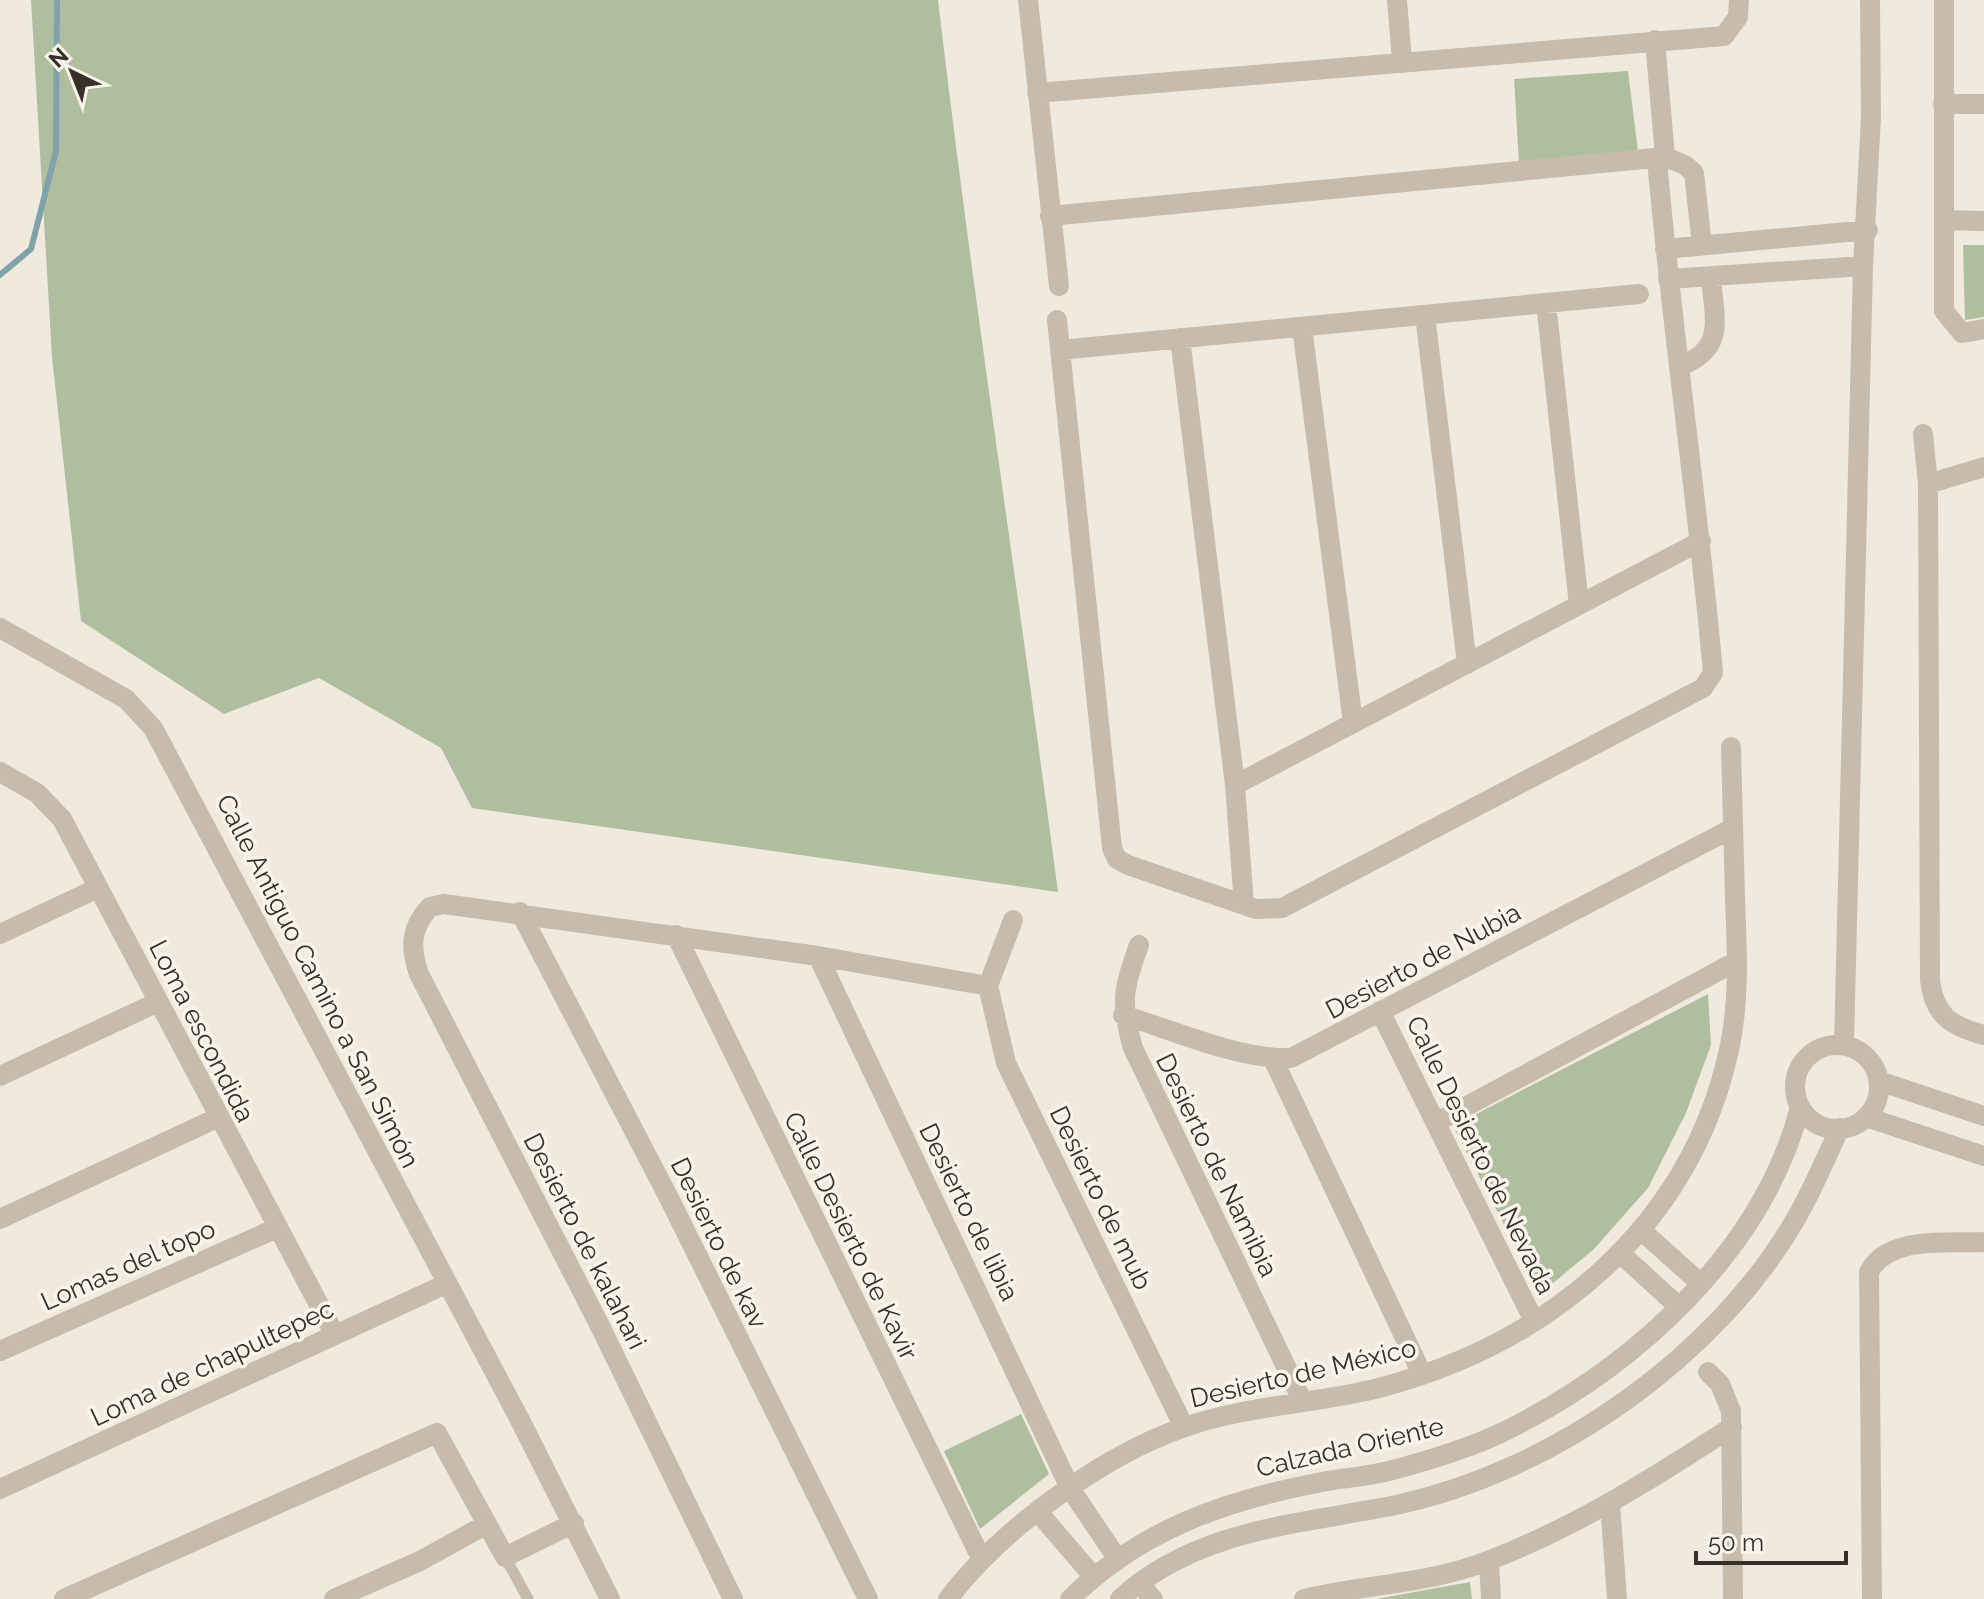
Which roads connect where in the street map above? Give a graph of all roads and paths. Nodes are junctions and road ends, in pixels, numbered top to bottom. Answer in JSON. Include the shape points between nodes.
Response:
{"nodes":[{"id":1,"x":1028,"y":0,"type":"edge"},
{"id":2,"x":1397,"y":0,"type":"edge"},
{"id":3,"x":1739,"y":0,"type":"edge"},
{"id":4,"x":1870,"y":0,"type":"edge"},
{"id":5,"x":1944,"y":0,"type":"edge"},
{"id":6,"x":1655,"y":40,"type":"junction"},
{"id":7,"x":1402,"y":61,"type":"junction"},
{"id":8,"x":1037,"y":93,"type":"junction"},
{"id":9,"x":1943,"y":104,"type":"junction"},
{"id":10,"x":1984,"y":104,"type":"edge"},
{"id":11,"x":1661,"y":159,"type":"junction"},
{"id":12,"x":1050,"y":216,"type":"junction"},
{"id":13,"x":1944,"y":220,"type":"junction"},
{"id":14,"x":1984,"y":221,"type":"edge"},
{"id":15,"x":1868,"y":230,"type":"junction"},
{"id":16,"x":1702,"y":245,"type":"junction"},
{"id":17,"x":1665,"y":249,"type":"junction"},
{"id":18,"x":1863,"y":266,"type":"junction"},
{"id":19,"x":1711,"y":277,"type":"junction"},
{"id":20,"x":1668,"y":279,"type":"junction"},
{"id":21,"x":1059,"y":286,"type":"dead end"},
{"id":22,"x":1639,"y":294,"type":"dead end"},
{"id":23,"x":1546,"y":303,"type":"junction"},
{"id":24,"x":1425,"y":315,"type":"junction"},
{"id":25,"x":1057,"y":320,"type":"dead end"},
{"id":26,"x":1302,"y":327,"type":"junction"},
{"id":27,"x":1984,"y":329,"type":"edge"},
{"id":28,"x":1180,"y":338,"type":"junction"},
{"id":29,"x":1060,"y":350,"type":"junction"},
{"id":30,"x":1680,"y":366,"type":"junction"},
{"id":31,"x":1923,"y":434,"type":"dead end"},
{"id":32,"x":1984,"y":467,"type":"edge"},
{"id":33,"x":1928,"y":484,"type":"junction"},
{"id":34,"x":1701,"y":541,"type":"junction"},
{"id":35,"x":1579,"y":605,"type":"junction"},
{"id":36,"x":0,"y":628,"type":"edge"},
{"id":37,"x":1467,"y":664,"type":"junction"},
{"id":38,"x":1353,"y":723,"type":"junction"},
{"id":39,"x":1731,"y":747,"type":"dead end"},
{"id":40,"x":0,"y":772,"type":"edge"},
{"id":41,"x":1235,"y":785,"type":"junction"},
{"id":42,"x":1733,"y":828,"type":"junction"},
{"id":43,"x":98,"y":888,"type":"junction"},
{"id":44,"x":1244,"y":905,"type":"junction"},
{"id":45,"x":520,"y":912,"type":"junction"},
{"id":46,"x":1013,"y":920,"type":"dead end"},
{"id":47,"x":0,"y":934,"type":"edge"},
{"id":48,"x":676,"y":935,"type":"junction"},
{"id":49,"x":1139,"y":945,"type":"dead end"},
{"id":50,"x":818,"y":956,"type":"junction"},
{"id":51,"x":1737,"y":961,"type":"junction"},
{"id":52,"x":988,"y":986,"type":"junction"},
{"id":53,"x":158,"y":1002,"type":"junction"},
{"id":54,"x":1380,"y":1011,"type":"junction"},
{"id":55,"x":1123,"y":1015,"type":"junction"},
{"id":56,"x":1984,"y":1035,"type":"edge"},
{"id":57,"x":1844,"y":1045,"type":"junction"},
{"id":58,"x":1273,"y":1059,"type":"junction"},
{"id":59,"x":0,"y":1076,"type":"edge"},
{"id":60,"x":1879,"y":1081,"type":"junction"},
{"id":61,"x":1800,"y":1107,"type":"junction"},
{"id":62,"x":1984,"y":1116,"type":"edge"},
{"id":63,"x":1866,"y":1117,"type":"junction"},
{"id":64,"x":217,"y":1118,"type":"junction"},
{"id":65,"x":1437,"y":1122,"type":"junction"},
{"id":66,"x":1840,"y":1128,"type":"junction"},
{"id":67,"x":1984,"y":1156,"type":"edge"},
{"id":68,"x":0,"y":1219,"type":"edge"},
{"id":69,"x":277,"y":1228,"type":"junction"},
{"id":70,"x":1642,"y":1231,"type":"junction"},
{"id":71,"x":1984,"y":1242,"type":"edge"},
{"id":72,"x":1621,"y":1254,"type":"junction"},
{"id":73,"x":1700,"y":1283,"type":"junction"},
{"id":74,"x":446,"y":1284,"type":"junction"},
{"id":75,"x":1678,"y":1306,"type":"junction"},
{"id":76,"x":1534,"y":1321,"type":"junction"},
{"id":77,"x":335,"y":1335,"type":"junction"},
{"id":78,"x":0,"y":1351,"type":"edge"},
{"id":79,"x":1620,"y":1360,"type":"junction"},
{"id":80,"x":1708,"y":1372,"type":"dead end"},
{"id":81,"x":1422,"y":1374,"type":"junction"},
{"id":82,"x":1641,"y":1388,"type":"junction"},
{"id":83,"x":1302,"y":1400,"type":"junction"},
{"id":84,"x":1184,"y":1427,"type":"junction"},
{"id":85,"x":1732,"y":1427,"type":"junction"},
{"id":86,"x":0,"y":1489,"type":"edge"},
{"id":87,"x":1071,"y":1490,"type":"junction"},
{"id":88,"x":1610,"y":1503,"type":"junction"},
{"id":89,"x":1038,"y":1512,"type":"junction"},
{"id":90,"x":574,"y":1523,"type":"junction"},
{"id":91,"x":487,"y":1524,"type":"junction"},
{"id":92,"x":505,"y":1557,"type":"junction"},
{"id":93,"x":981,"y":1558,"type":"junction"},
{"id":94,"x":1117,"y":1558,"type":"junction"},
{"id":95,"x":1489,"y":1561,"type":"junction"},
{"id":96,"x":1093,"y":1576,"type":"junction"},
{"id":97,"x":1146,"y":1591,"type":"edge"},
{"id":98,"x":64,"y":1599,"type":"edge"},
{"id":99,"x":334,"y":1599,"type":"edge"},
{"id":100,"x":528,"y":1599,"type":"edge"},
{"id":101,"x":610,"y":1599,"type":"edge"},
{"id":102,"x":733,"y":1599,"type":"edge"},
{"id":103,"x":868,"y":1599,"type":"edge"},
{"id":104,"x":948,"y":1599,"type":"edge"},
{"id":105,"x":1070,"y":1599,"type":"edge"},
{"id":106,"x":1113,"y":1599,"type":"edge"},
{"id":107,"x":1120,"y":1599,"type":"edge"},
{"id":108,"x":1304,"y":1599,"type":"edge"},
{"id":109,"x":1491,"y":1599,"type":"edge"},
{"id":110,"x":1617,"y":1599,"type":"edge"},
{"id":111,"x":1733,"y":1599,"type":"edge"},
{"id":112,"x":1872,"y":1599,"type":"edge"}],
"edges":[{"from":1,"to":8,"type":"street"},
{"from":2,"to":7,"type":"street"},
{"from":3,"to":6,"type":"street","via":[[1738,17],[1724,36]]},
{"from":4,"to":15,"type":"street"},
{"from":5,"to":9,"type":"street"},
{"from":6,"to":7,"type":"street"},
{"from":6,"to":11,"type":"street"},
{"from":7,"to":8,"type":"street"},
{"from":8,"to":12,"type":"street"},
{"from":9,"to":10,"type":"street"},
{"from":9,"to":13,"type":"street"},
{"from":11,"to":12,"type":"street"},
{"from":11,"to":16,"type":"street","via":[[1694,173]]},
{"from":11,"to":17,"type":"street"},
{"from":12,"to":21,"type":"street"},
{"from":13,"to":14,"type":"street"},
{"from":13,"to":27,"type":"street","via":[[1944,311],[1962,333]]},
{"from":15,"to":16,"type":"street"},
{"from":15,"to":18,"type":"street"},
{"from":16,"to":17,"type":"street"},
{"from":17,"to":20,"type":"street"},
{"from":18,"to":19,"type":"street"},
{"from":18,"to":57,"type":"street"},
{"from":19,"to":20,"type":"street"},
{"from":19,"to":30,"type":"street","via":[[1711,348]]},
{"from":20,"to":30,"type":"street"},
{"from":22,"to":23,"type":"street"},
{"from":23,"to":24,"type":"street"},
{"from":23,"to":35,"type":"street"},
{"from":24,"to":26,"type":"street"},
{"from":24,"to":37,"type":"street"},
{"from":25,"to":29,"type":"street"},
{"from":26,"to":28,"type":"street"},
{"from":26,"to":38,"type":"street"},
{"from":28,"to":29,"type":"street"},
{"from":28,"to":41,"type":"street"},
{"from":29,"to":44,"type":"street","via":[[1112,848],[1128,865]]},
{"from":30,"to":34,"type":"street"},
{"from":31,"to":33,"type":"street"},
{"from":32,"to":33,"type":"street"},
{"from":33,"to":56,"type":"street","via":[[1930,980],[1938,1012],[1959,1029]]},
{"from":34,"to":35,"type":"street"},
{"from":34,"to":44,"type":"street","via":[[1713,673],[1703,688],[1282,908],[1267,911]]},
{"from":35,"to":37,"type":"street"},
{"from":36,"to":74,"type":"street","name":"Calle Antiguo Camino a San Simón","via":[[126,699],[153,728]]},
{"from":37,"to":38,"type":"street"},
{"from":38,"to":41,"type":"street"},
{"from":39,"to":42,"type":"street","name":"Desierto de México"},
{"from":40,"to":43,"type":"street","name":"Loma escondida","via":[[49,803]]},
{"from":41,"to":44,"type":"street"},
{"from":42,"to":51,"type":"street","name":"Desierto de México"},
{"from":42,"to":54,"type":"street","name":"Desierto de Nubia"},
{"from":43,"to":47,"type":"street"},
{"from":43,"to":53,"type":"street","name":"Loma escondida"},
{"from":45,"to":48,"type":"street"},
{"from":45,"to":102,"type":"street","name":"Desierto de kalahari","via":[[430,907],[420,917],[412,941],[419,974]]},
{"from":45,"to":103,"type":"street","name":"Desierto de kav"},
{"from":46,"to":52,"type":"street"},
{"from":48,"to":50,"type":"street"},
{"from":48,"to":93,"type":"street","name":"Calle Desierto de Kavir"},
{"from":49,"to":55,"type":"street","name":"Desierto de Namibia","via":[[1122,994]]},
{"from":50,"to":52,"type":"street"},
{"from":50,"to":87,"type":"street","name":"Desierto de libia"},
{"from":51,"to":65,"type":"street"},
{"from":51,"to":70,"type":"street","name":"Desierto de México","via":[[1730,1046],[1718,1093],[1685,1170]]},
{"from":52,"to":84,"type":"street","name":"Desierto de mub","via":[[1006,1063]]},
{"from":53,"to":59,"type":"street"},
{"from":53,"to":64,"type":"street","name":"Loma escondida"},
{"from":54,"to":58,"type":"street","name":"Desierto de Nubia","via":[[1310,1051]]},
{"from":54,"to":65,"type":"street","name":"Calle Desierto de Nevada"},
{"from":55,"to":58,"type":"street","name":"Desierto de Nubia"},
{"from":55,"to":83,"type":"street","name":"Desierto de Namibia","via":[[1155,1097]]},
{"from":57,"to":60,"type":"street","via":[[1867,1057]]},
{"from":57,"to":61,"type":"street","via":[[1831,1045],[1807,1057],[1796,1081]]},
{"from":58,"to":81,"type":"street"},
{"from":60,"to":62,"type":"street"},
{"from":60,"to":63,"type":"street","via":[[1874,1107]]},
{"from":61,"to":66,"type":"street","via":[[1817,1123]]},
{"from":61,"to":73,"type":"street","name":"Calzada Oriente","via":[[1789,1152],[1768,1189]]},
{"from":63,"to":66,"type":"street"},
{"from":63,"to":67,"type":"street"},
{"from":64,"to":68,"type":"street"},
{"from":64,"to":69,"type":"street","name":"Loma escondida"},
{"from":65,"to":76,"type":"street","name":"Calle Desierto de Nevada"},
{"from":66,"to":82,"type":"street","via":[[1798,1216],[1760,1271],[1689,1348]]},
{"from":69,"to":77,"type":"street","name":"Loma escondida"},
{"from":69,"to":78,"type":"street","name":"Lomas del topo"},
{"from":70,"to":72,"type":"street","name":"Desierto de México"},
{"from":70,"to":73,"type":"street"},
{"from":71,"to":112,"type":"street","via":[[1894,1248],[1869,1272]]},
{"from":72,"to":75,"type":"street"},
{"from":72,"to":76,"type":"street","name":"Desierto de México"},
{"from":73,"to":75,"type":"street","name":"Calzada Oriente"},
{"from":74,"to":77,"type":"street","name":"Loma de chapultepec"},
{"from":74,"to":90,"type":"street","name":"Calle Antiguo Camino a San Simón"},
{"from":75,"to":79,"type":"street","name":"Calzada Oriente"},
{"from":76,"to":81,"type":"street","name":"Desierto de México"},
{"from":77,"to":86,"type":"street","name":"Loma de chapultepec"},
{"from":79,"to":82,"type":"street"},
{"from":79,"to":94,"type":"street","name":"Calzada Oriente","via":[[1502,1432],[1385,1472],[1264,1495],[1196,1515]]},
{"from":80,"to":85,"type":"street","via":[[1728,1398]]},
{"from":81,"to":83,"type":"street","name":"Desierto de México","via":[[1378,1388]]},
{"from":82,"to":97,"type":"street","via":[[1597,1420],[1486,1479],[1395,1505],[1262,1529],[1208,1545],[1164,1566]]},
{"from":83,"to":84,"type":"street","name":"Desierto de México"},
{"from":84,"to":87,"type":"street","name":"Desierto de México","via":[[1138,1448]]},
{"from":85,"to":88,"type":"street"},
{"from":85,"to":111,"type":"street"},
{"from":87,"to":89,"type":"street","name":"Desierto de México"},
{"from":87,"to":94,"type":"street","name":"Desierto de libia"},
{"from":88,"to":95,"type":"street"},
{"from":88,"to":110,"type":"street"},
{"from":89,"to":93,"type":"street","name":"Desierto de México"},
{"from":89,"to":96,"type":"street"},
{"from":90,"to":92,"type":"street"},
{"from":90,"to":101,"type":"street","name":"Calle Antiguo Camino a San Simón"},
{"from":91,"to":92,"type":"street"},
{"from":91,"to":98,"type":"street","via":[[437,1433]]},
{"from":91,"to":99,"type":"street"},
{"from":92,"to":100,"type":"lane"},
{"from":93,"to":104,"type":"street","name":"Desierto de México"},
{"from":94,"to":96,"type":"street","name":"Calzada Oriente"},
{"from":94,"to":97,"type":"street","name":"Desierto de libia"},
{"from":95,"to":108,"type":"street"},
{"from":95,"to":109,"type":"street"},
{"from":96,"to":105,"type":"street","name":"Calzada Oriente"},
{"from":96,"to":106,"type":"street"},
{"from":97,"to":107,"type":"street"}]}
